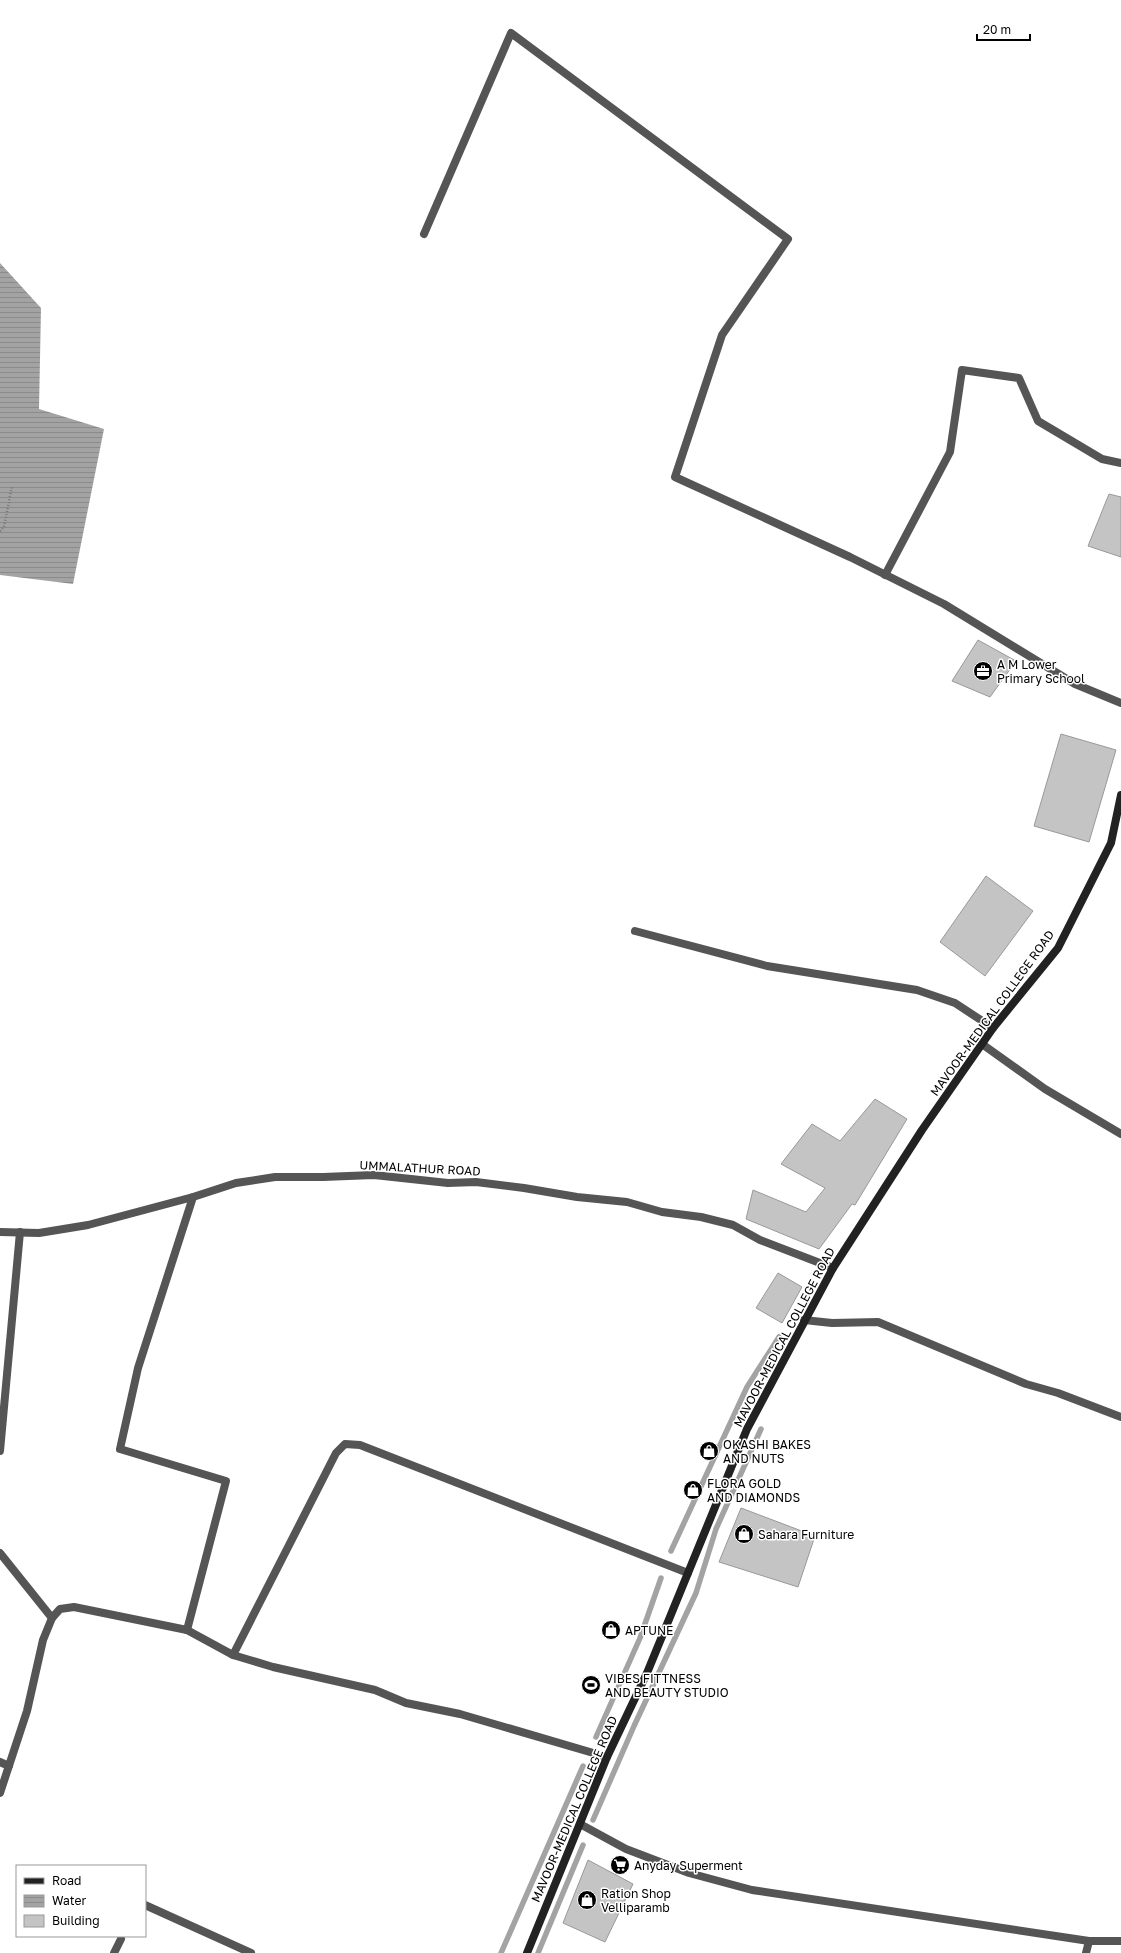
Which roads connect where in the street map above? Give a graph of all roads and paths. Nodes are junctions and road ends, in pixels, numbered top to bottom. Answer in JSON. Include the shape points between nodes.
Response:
{"nodes":[{"id":1,"x":424,"y":234,"type":"dead end"},
{"id":2,"x":1121,"y":463,"type":"edge"},
{"id":3,"x":12,"y":486,"type":"dead end"},
{"id":4,"x":0,"y":531,"type":"edge"},
{"id":5,"x":885,"y":575,"type":"junction"},
{"id":6,"x":1121,"y":703,"type":"edge"},
{"id":7,"x":1121,"y":795,"type":"edge"},
{"id":8,"x":635,"y":930,"type":"dead end"},
{"id":9,"x":993,"y":1028,"type":"junction"},
{"id":10,"x":982,"y":1044,"type":"junction"},
{"id":11,"x":1121,"y":1134,"type":"edge"},
{"id":12,"x":193,"y":1197,"type":"junction"},
{"id":13,"x":0,"y":1232,"type":"edge"},
{"id":14,"x":20,"y":1232,"type":"junction"},
{"id":15,"x":833,"y":1268,"type":"junction"},
{"id":16,"x":804,"y":1320,"type":"junction"},
{"id":17,"x":1121,"y":1417,"type":"edge"},
{"id":18,"x":0,"y":1451,"type":"edge"},
{"id":19,"x":0,"y":1553,"type":"edge"},
{"id":20,"x":688,"y":1573,"type":"junction"},
{"id":21,"x":52,"y":1618,"type":"junction"},
{"id":22,"x":187,"y":1630,"type":"junction"},
{"id":23,"x":233,"y":1655,"type":"junction"},
{"id":24,"x":607,"y":1757,"type":"junction"},
{"id":25,"x":0,"y":1762,"type":"edge"},
{"id":26,"x":9,"y":1766,"type":"junction"},
{"id":27,"x":0,"y":1793,"type":"edge"},
{"id":28,"x":580,"y":1824,"type":"junction"},
{"id":29,"x":146,"y":1905,"type":"edge"},
{"id":30,"x":121,"y":1940,"type":"dead end"},
{"id":31,"x":1089,"y":1941,"type":"junction"},
{"id":32,"x":1121,"y":1942,"type":"edge"},
{"id":33,"x":114,"y":1953,"type":"edge"},
{"id":34,"x":251,"y":1953,"type":"edge"},
{"id":35,"x":527,"y":1953,"type":"edge"},
{"id":36,"x":1086,"y":1953,"type":"edge"}],
"edges":[{"from":1,"to":5,"type":"street","via":[[511,33],[788,239],[722,335],[675,477]]},
{"from":2,"to":5,"type":"street","via":[[1102,459],[1038,422],[1018,378],[962,370],[950,452]]},
{"from":3,"to":4,"type":"path","via":[[4,528]]},
{"from":5,"to":6,"type":"street","via":[[944,604],[1074,684]]},
{"from":7,"to":9,"type":"main road","name":"MAVOOR-MEDICAL COLLEGE ROAD","via":[[1111,843],[1058,948]]},
{"from":8,"to":9,"type":"street","via":[[767,966],[917,990],[955,1003]]},
{"from":9,"to":10,"type":"main road","name":"MAVOOR-MEDICAL COLLEGE ROAD"},
{"from":10,"to":11,"type":"street","via":[[1045,1089]]},
{"from":10,"to":15,"type":"main road","name":"MAVOOR-MEDICAL COLLEGE ROAD","via":[[922,1130]]},
{"from":12,"to":14,"type":"street","name":"UMMALATHUR ROAD","via":[[88,1225],[39,1233]]},
{"from":12,"to":15,"type":"street","name":"UMMALATHUR ROAD","via":[[236,1183],[275,1177],[374,1175],[448,1183],[476,1182],[627,1202],[662,1212],[701,1217],[733,1225],[760,1240]]},
{"from":12,"to":22,"type":"street","via":[[138,1368],[120,1449],[226,1481]]},
{"from":13,"to":14,"type":"street","name":"UMMALATHUR ROAD"},
{"from":14,"to":18,"type":"street"},
{"from":15,"to":16,"type":"main road","name":"MAVOOR-MEDICAL COLLEGE ROAD"},
{"from":16,"to":17,"type":"street","via":[[832,1323],[878,1322],[1026,1384],[1085,1402]]},
{"from":16,"to":20,"type":"main road","name":"MAVOOR-MEDICAL COLLEGE ROAD","via":[[747,1429]]},
{"from":19,"to":21,"type":"street"},
{"from":20,"to":23,"type":"street","via":[[360,1445],[345,1444],[336,1453]]},
{"from":20,"to":24,"type":"main road","name":"MAVOOR-MEDICAL COLLEGE ROAD","via":[[647,1673]]},
{"from":21,"to":22,"type":"street","via":[[60,1610],[74,1607]]},
{"from":21,"to":26,"type":"street","via":[[43,1640],[26,1711]]},
{"from":22,"to":23,"type":"street"},
{"from":23,"to":24,"type":"street","via":[[375,1690],[406,1703],[460,1714]]},
{"from":24,"to":28,"type":"main road","name":"MAVOOR-MEDICAL COLLEGE ROAD"},
{"from":25,"to":26,"type":"street"},
{"from":26,"to":27,"type":"street"},
{"from":28,"to":31,"type":"street","via":[[626,1849],[688,1873],[752,1890]]},
{"from":28,"to":35,"type":"main road","name":"MAVOOR-MEDICAL COLLEGE ROAD"},
{"from":29,"to":34,"type":"street"},
{"from":30,"to":33,"type":"street"},
{"from":31,"to":32,"type":"street"},
{"from":31,"to":36,"type":"street"}]}
